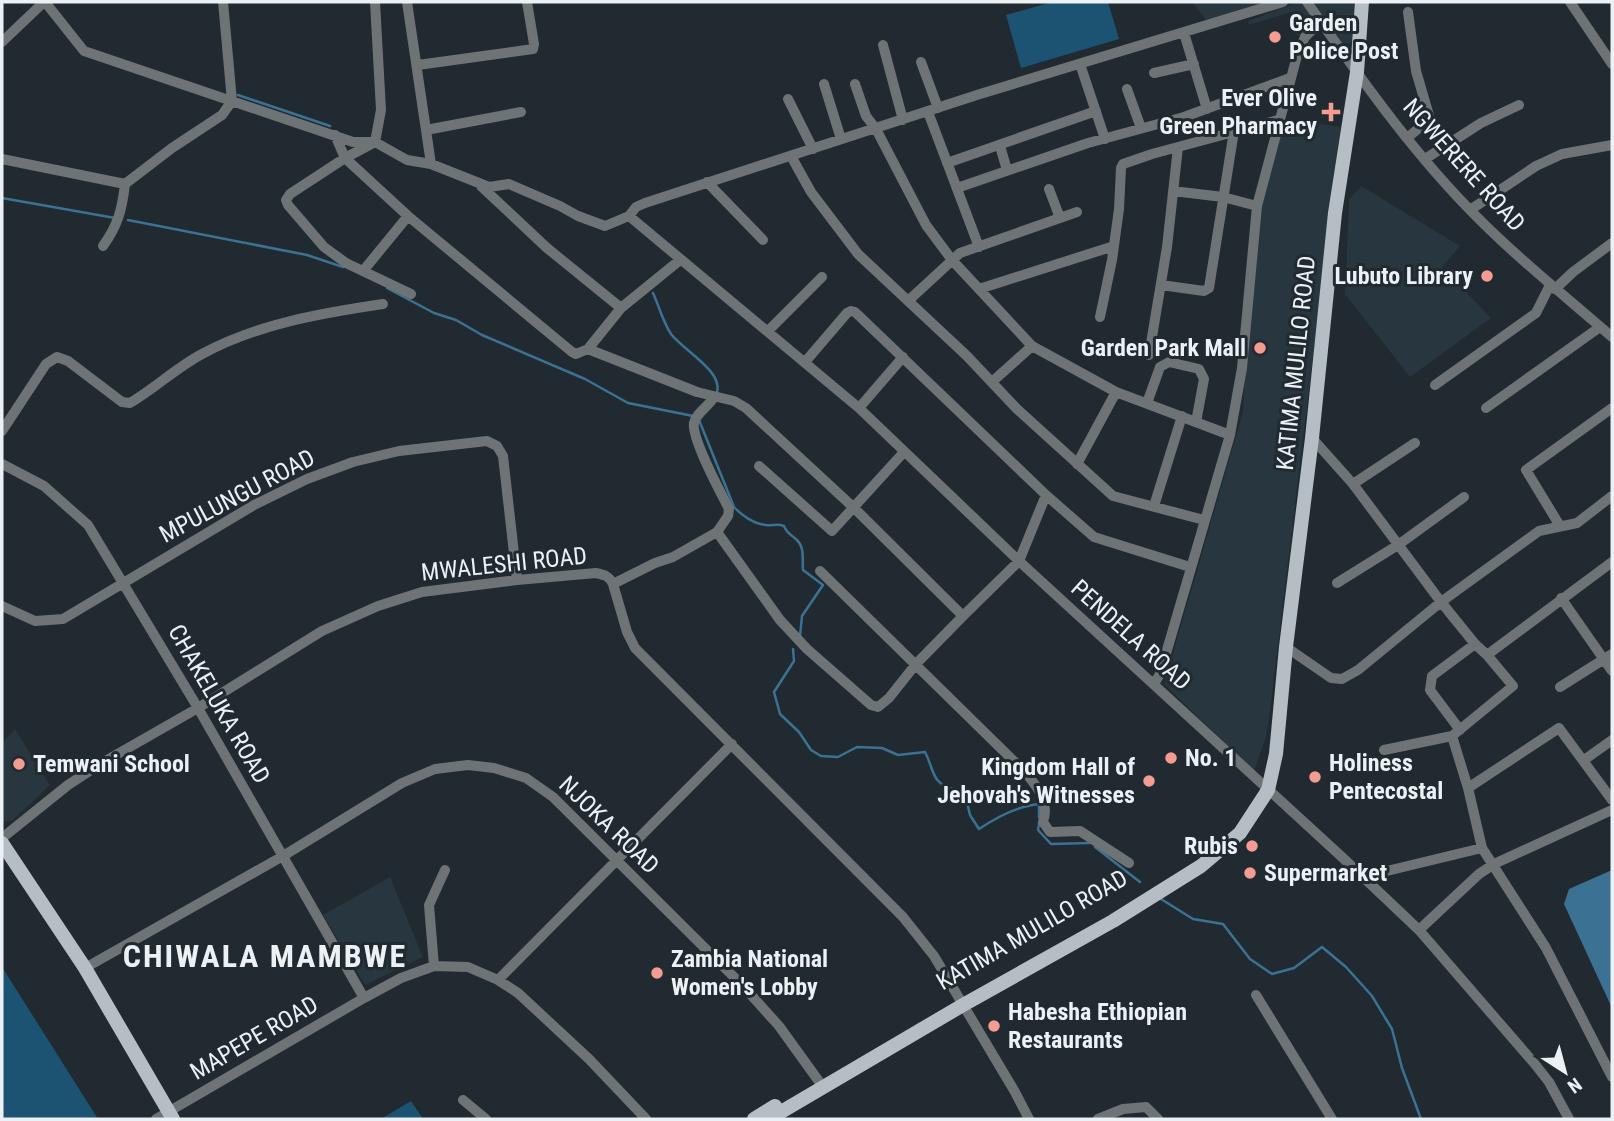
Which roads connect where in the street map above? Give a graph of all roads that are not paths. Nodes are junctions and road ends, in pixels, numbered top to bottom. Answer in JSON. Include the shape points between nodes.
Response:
{"nodes":[{"id":1,"x":44,"y":2,"type":"edge"},
{"id":2,"x":223,"y":2,"type":"edge"},
{"id":3,"x":375,"y":2,"type":"edge"},
{"id":4,"x":407,"y":2,"type":"edge"},
{"id":5,"x":527,"y":2,"type":"edge"},
{"id":6,"x":1283,"y":2,"type":"edge"},
{"id":7,"x":1307,"y":2,"type":"edge"},
{"id":8,"x":1362,"y":2,"type":"edge"},
{"id":9,"x":1570,"y":2,"type":"edge"},
{"id":10,"x":1408,"y":12,"type":"dead end"},
{"id":11,"x":1321,"y":22,"type":"junction"},
{"id":12,"x":1184,"y":33,"type":"junction"},
{"id":13,"x":2,"y":42,"type":"edge"},
{"id":14,"x":883,"y":45,"type":"dead end"},
{"id":15,"x":921,"y":62,"type":"dead end"},
{"id":16,"x":1080,"y":64,"type":"junction"},
{"id":17,"x":1194,"y":64,"type":"junction"},
{"id":18,"x":1612,"y":64,"type":"edge"},
{"id":19,"x":418,"y":65,"type":"junction"},
{"id":20,"x":1357,"y":72,"type":"junction"},
{"id":21,"x":1154,"y":73,"type":"dead end"},
{"id":22,"x":1290,"y":78,"type":"junction"},
{"id":23,"x":824,"y":83,"type":"dead end"},
{"id":24,"x":855,"y":84,"type":"dead end"},
{"id":25,"x":1127,"y":89,"type":"dead end"},
{"id":26,"x":788,"y":99,"type":"dead end"},
{"id":27,"x":232,"y":101,"type":"junction"},
{"id":28,"x":1519,"y":105,"type":"dead end"},
{"id":29,"x":1207,"y":109,"type":"junction"},
{"id":30,"x":933,"y":110,"type":"junction"},
{"id":31,"x":1096,"y":111,"type":"junction"},
{"id":32,"x":521,"y":112,"type":"dead end"},
{"id":33,"x":903,"y":120,"type":"junction"},
{"id":34,"x":1278,"y":120,"type":"junction"},
{"id":35,"x":1141,"y":128,"type":"junction"},
{"id":36,"x":876,"y":129,"type":"junction"},
{"id":37,"x":426,"y":130,"type":"junction"},
{"id":38,"x":1234,"y":131,"type":"junction"},
{"id":39,"x":335,"y":135,"type":"junction"},
{"id":40,"x":1407,"y":138,"type":"junction"},
{"id":41,"x":841,"y":139,"type":"junction"},
{"id":42,"x":1105,"y":139,"type":"junction"},
{"id":43,"x":375,"y":142,"type":"junction"},
{"id":44,"x":1612,"y":145,"type":"edge"},
{"id":45,"x":1000,"y":146,"type":"junction"},
{"id":46,"x":1178,"y":146,"type":"junction"},
{"id":47,"x":813,"y":149,"type":"junction"},
{"id":48,"x":791,"y":156,"type":"junction"},
{"id":49,"x":345,"y":158,"type":"junction"},
{"id":50,"x":2,"y":159,"type":"edge"},
{"id":51,"x":1425,"y":159,"type":"junction"},
{"id":52,"x":947,"y":163,"type":"junction"},
{"id":53,"x":431,"y":164,"type":"junction"},
{"id":54,"x":1007,"y":170,"type":"junction"},
{"id":55,"x":707,"y":182,"type":"junction"},
{"id":56,"x":478,"y":183,"type":"junction"},
{"id":57,"x":125,"y":184,"type":"junction"},
{"id":58,"x":957,"y":188,"type":"junction"},
{"id":59,"x":1049,"y":189,"type":"dead end"},
{"id":60,"x":1173,"y":191,"type":"junction"},
{"id":61,"x":1223,"y":197,"type":"junction"},
{"id":62,"x":1257,"y":206,"type":"junction"},
{"id":63,"x":1470,"y":210,"type":"junction"},
{"id":64,"x":1077,"y":212,"type":"dead end"},
{"id":65,"x":408,"y":216,"type":"junction"},
{"id":66,"x":629,"y":216,"type":"junction"},
{"id":67,"x":1060,"y":218,"type":"junction"},
{"id":68,"x":763,"y":240,"type":"dead end"},
{"id":69,"x":1612,"y":243,"type":"edge"},
{"id":70,"x":103,"y":246,"type":"dead end"},
{"id":71,"x":1114,"y":246,"type":"junction"},
{"id":72,"x":979,"y":247,"type":"junction"},
{"id":73,"x":680,"y":260,"type":"junction"},
{"id":74,"x":952,"y":260,"type":"junction"},
{"id":75,"x":363,"y":271,"type":"junction"},
{"id":76,"x":822,"y":277,"type":"dead end"},
{"id":77,"x":1161,"y":285,"type":"junction"},
{"id":78,"x":1552,"y":287,"type":"junction"},
{"id":79,"x":979,"y":289,"type":"junction"},
{"id":80,"x":411,"y":294,"type":"dead end"},
{"id":81,"x":908,"y":301,"type":"junction"},
{"id":82,"x":383,"y":304,"type":"dead end"},
{"id":83,"x":621,"y":308,"type":"junction"},
{"id":84,"x":1100,"y":317,"type":"dead end"},
{"id":85,"x":1600,"y":327,"type":"junction"},
{"id":86,"x":768,"y":331,"type":"junction"},
{"id":87,"x":1612,"y":337,"type":"edge"},
{"id":88,"x":1032,"y":346,"type":"junction"},
{"id":89,"x":588,"y":349,"type":"junction"},
{"id":90,"x":1149,"y":355,"type":"dead end"},
{"id":91,"x":903,"y":357,"type":"junction"},
{"id":92,"x":805,"y":362,"type":"junction"},
{"id":93,"x":992,"y":382,"type":"junction"},
{"id":94,"x":1435,"y":385,"type":"dead end"},
{"id":95,"x":1116,"y":391,"type":"junction"},
{"id":96,"x":713,"y":397,"type":"junction"},
{"id":97,"x":1147,"y":403,"type":"junction"},
{"id":98,"x":859,"y":408,"type":"junction"},
{"id":99,"x":1486,"y":408,"type":"dead end"},
{"id":100,"x":1612,"y":408,"type":"edge"},
{"id":101,"x":1182,"y":416,"type":"junction"},
{"id":102,"x":1196,"y":422,"type":"junction"},
{"id":103,"x":2,"y":432,"type":"edge"},
{"id":104,"x":1230,"y":435,"type":"junction"},
{"id":105,"x":1312,"y":438,"type":"junction"},
{"id":106,"x":1416,"y":443,"type":"dead end"},
{"id":107,"x":904,"y":452,"type":"junction"},
{"id":108,"x":2,"y":464,"type":"edge"},
{"id":109,"x":1077,"y":464,"type":"junction"},
{"id":110,"x":760,"y":466,"type":"dead end"},
{"id":111,"x":1353,"y":484,"type":"junction"},
{"id":112,"x":1045,"y":495,"type":"junction"},
{"id":113,"x":1612,"y":496,"type":"edge"},
{"id":114,"x":1464,"y":497,"type":"dead end"},
{"id":115,"x":1154,"y":506,"type":"junction"},
{"id":116,"x":853,"y":507,"type":"junction"},
{"id":117,"x":1204,"y":520,"type":"junction"},
{"id":118,"x":1560,"y":526,"type":"junction"},
{"id":119,"x":717,"y":533,"type":"junction"},
{"id":120,"x":1398,"y":545,"type":"junction"},
{"id":121,"x":1019,"y":561,"type":"junction"},
{"id":122,"x":1612,"y":562,"type":"edge"},
{"id":123,"x":1190,"y":567,"type":"junction"},
{"id":124,"x":820,"y":571,"type":"dead end"},
{"id":125,"x":517,"y":580,"type":"junction"},
{"id":126,"x":124,"y":581,"type":"junction"},
{"id":127,"x":1337,"y":583,"type":"dead end"},
{"id":128,"x":613,"y":584,"type":"junction"},
{"id":129,"x":1561,"y":598,"type":"junction"},
{"id":130,"x":1441,"y":602,"type":"junction"},
{"id":131,"x":2,"y":606,"type":"edge"},
{"id":132,"x":963,"y":616,"type":"junction"},
{"id":133,"x":1475,"y":644,"type":"junction"},
{"id":134,"x":1286,"y":646,"type":"junction"},
{"id":135,"x":1487,"y":655,"type":"junction"},
{"id":136,"x":1608,"y":657,"type":"edge"},
{"id":137,"x":916,"y":664,"type":"junction"},
{"id":138,"x":1612,"y":671,"type":"edge"},
{"id":139,"x":1154,"y":684,"type":"junction"},
{"id":140,"x":1560,"y":687,"type":"dead end"},
{"id":141,"x":198,"y":708,"type":"junction"},
{"id":142,"x":1456,"y":733,"type":"junction"},
{"id":143,"x":1612,"y":740,"type":"edge"},
{"id":144,"x":732,"y":744,"type":"junction"},
{"id":145,"x":1384,"y":750,"type":"dead end"},
{"id":146,"x":1584,"y":760,"type":"junction"},
{"id":147,"x":1264,"y":786,"type":"junction"},
{"id":148,"x":1468,"y":788,"type":"junction"},
{"id":149,"x":1612,"y":800,"type":"edge"},
{"id":150,"x":1612,"y":810,"type":"edge"},
{"id":151,"x":2,"y":841,"type":"edge"},
{"id":152,"x":1482,"y":848,"type":"junction"},
{"id":153,"x":283,"y":856,"type":"junction"},
{"id":154,"x":615,"y":859,"type":"junction"},
{"id":155,"x":1129,"y":863,"type":"dead end"},
{"id":156,"x":1494,"y":864,"type":"junction"},
{"id":157,"x":445,"y":870,"type":"dead end"},
{"id":158,"x":1362,"y":877,"type":"junction"},
{"id":159,"x":1419,"y":930,"type":"junction"},
{"id":160,"x":434,"y":966,"type":"junction"},
{"id":161,"x":85,"y":968,"type":"junction"},
{"id":162,"x":498,"y":980,"type":"junction"},
{"id":163,"x":1256,"y":995,"type":"dead end"},
{"id":164,"x":364,"y":998,"type":"junction"},
{"id":165,"x":961,"y":1002,"type":"junction"},
{"id":166,"x":1612,"y":1077,"type":"edge"},
{"id":167,"x":821,"y":1084,"type":"junction"},
{"id":168,"x":463,"y":1100,"type":"dead end"},
{"id":169,"x":166,"y":1117,"type":"edge"},
{"id":170,"x":486,"y":1119,"type":"edge"},
{"id":171,"x":646,"y":1119,"type":"edge"},
{"id":172,"x":754,"y":1119,"type":"edge"},
{"id":173,"x":769,"y":1119,"type":"edge"},
{"id":174,"x":1029,"y":1119,"type":"edge"},
{"id":175,"x":1098,"y":1119,"type":"edge"},
{"id":176,"x":1158,"y":1119,"type":"edge"},
{"id":177,"x":1332,"y":1119,"type":"edge"},
{"id":178,"x":1569,"y":1119,"type":"edge"}],
"edges":[{"from":1,"to":13,"type":"street"},
{"from":1,"to":27,"type":"street","via":[[84,51]]},
{"from":2,"to":27,"type":"street"},
{"from":3,"to":43,"type":"street","via":[[381,110]]},
{"from":4,"to":19,"type":"street"},
{"from":5,"to":19,"type":"street","via":[[533,49]]},
{"from":6,"to":12,"type":"street"},
{"from":7,"to":11,"type":"street","name":"NGWERERE ROAD"},
{"from":8,"to":20,"type":"main road","name":"KATIMA MULILO ROAD"},
{"from":9,"to":18,"type":"street"},
{"from":10,"to":40,"type":"street","via":[[1416,71],[1430,119]]},
{"from":11,"to":20,"type":"street","name":"NGWERERE ROAD"},
{"from":11,"to":22,"type":"street","via":[[1305,37]]},
{"from":12,"to":16,"type":"street"},
{"from":12,"to":17,"type":"street"},
{"from":14,"to":33,"type":"street"},
{"from":15,"to":30,"type":"street"},
{"from":16,"to":30,"type":"street"},
{"from":16,"to":31,"type":"street"},
{"from":17,"to":21,"type":"street"},
{"from":17,"to":29,"type":"street"},
{"from":19,"to":37,"type":"street"},
{"from":20,"to":40,"type":"street","name":"NGWERERE ROAD"},
{"from":20,"to":105,"type":"main road","name":"KATIMA MULILO ROAD","via":[[1335,213]]},
{"from":22,"to":29,"type":"street"},
{"from":22,"to":34,"type":"street"},
{"from":23,"to":41,"type":"street"},
{"from":24,"to":36,"type":"street","via":[[866,116]]},
{"from":25,"to":35,"type":"street"},
{"from":26,"to":47,"type":"street"},
{"from":27,"to":39,"type":"street"},
{"from":27,"to":57,"type":"street","via":[[222,115]]},
{"from":28,"to":51,"type":"street"},
{"from":29,"to":35,"type":"street"},
{"from":30,"to":33,"type":"street"},
{"from":30,"to":52,"type":"street"},
{"from":31,"to":42,"type":"street"},
{"from":31,"to":45,"type":"street"},
{"from":32,"to":37,"type":"street"},
{"from":33,"to":36,"type":"street"},
{"from":34,"to":38,"type":"street"},
{"from":34,"to":62,"type":"street"},
{"from":35,"to":42,"type":"street"},
{"from":36,"to":41,"type":"street"},
{"from":36,"to":74,"type":"street","via":[[926,225]]},
{"from":37,"to":53,"type":"street"},
{"from":38,"to":46,"type":"street"},
{"from":38,"to":61,"type":"street"},
{"from":39,"to":43,"type":"street","via":[[353,142]]},
{"from":39,"to":49,"type":"street"},
{"from":40,"to":51,"type":"street","name":"NGWERERE ROAD"},
{"from":41,"to":47,"type":"street"},
{"from":42,"to":54,"type":"street"},
{"from":43,"to":49,"type":"street"},
{"from":43,"to":53,"type":"street","via":[[407,160]]},
{"from":44,"to":63,"type":"street","via":[[1553,158]]},
{"from":45,"to":52,"type":"street"},
{"from":45,"to":54,"type":"street"},
{"from":46,"to":60,"type":"street"},
{"from":46,"to":71,"type":"street","via":[[1127,161],[1121,168]]},
{"from":47,"to":48,"type":"street"},
{"from":48,"to":55,"type":"street"},
{"from":48,"to":81,"type":"street","via":[[811,192],[858,254]]},
{"from":49,"to":65,"type":"street"},
{"from":49,"to":75,"type":"street","via":[[286,200],[324,247]]},
{"from":50,"to":57,"type":"street"},
{"from":51,"to":63,"type":"street","name":"NGWERERE ROAD"},
{"from":52,"to":58,"type":"street"},
{"from":53,"to":56,"type":"street"},
{"from":54,"to":58,"type":"street"},
{"from":55,"to":66,"type":"street","via":[[645,203]]},
{"from":55,"to":68,"type":"street"},
{"from":56,"to":66,"type":"street","via":[[489,187],[509,184],[605,226]]},
{"from":56,"to":83,"type":"street","via":[[547,248]]},
{"from":57,"to":70,"type":"street","via":[[117,227]]},
{"from":58,"to":72,"type":"street"},
{"from":59,"to":67,"type":"street"},
{"from":60,"to":61,"type":"street"},
{"from":60,"to":77,"type":"street"},
{"from":61,"to":62,"type":"street"},
{"from":61,"to":77,"type":"street","via":[[1209,288]]},
{"from":62,"to":104,"type":"street","via":[[1242,368]]},
{"from":63,"to":78,"type":"street","name":"NGWERERE ROAD"},
{"from":64,"to":67,"type":"street"},
{"from":65,"to":75,"type":"street"},
{"from":65,"to":89,"type":"street","via":[[572,352]]},
{"from":66,"to":73,"type":"street","name":"PENDELA ROAD"},
{"from":67,"to":72,"type":"street"},
{"from":69,"to":78,"type":"street"},
{"from":71,"to":79,"type":"street"},
{"from":71,"to":84,"type":"street"},
{"from":72,"to":74,"type":"street"},
{"from":73,"to":83,"type":"street"},
{"from":73,"to":86,"type":"street","name":"PENDELA ROAD"},
{"from":74,"to":79,"type":"street"},
{"from":74,"to":81,"type":"street"},
{"from":75,"to":80,"type":"street"},
{"from":76,"to":86,"type":"street"},
{"from":77,"to":90,"type":"street"},
{"from":78,"to":85,"type":"street","name":"NGWERERE ROAD"},
{"from":78,"to":94,"type":"street","via":[[1536,313]]},
{"from":79,"to":88,"type":"street"},
{"from":81,"to":93,"type":"street"},
{"from":82,"to":103,"type":"street","via":[[240,335],[200,355],[130,403],[57,357],[46,364]]},
{"from":83,"to":89,"type":"street"},
{"from":85,"to":87,"type":"street","name":"NGWERERE ROAD"},
{"from":85,"to":99,"type":"street"},
{"from":86,"to":92,"type":"street","name":"PENDELA ROAD"},
{"from":88,"to":93,"type":"street"},
{"from":88,"to":95,"type":"street"},
{"from":89,"to":96,"type":"street"},
{"from":91,"to":92,"type":"street","via":[[850,311]]},
{"from":91,"to":98,"type":"street"},
{"from":91,"to":112,"type":"street"},
{"from":92,"to":98,"type":"street","name":"PENDELA ROAD"},
{"from":93,"to":109,"type":"street"},
{"from":95,"to":97,"type":"street"},
{"from":95,"to":109,"type":"street"},
{"from":96,"to":116,"type":"street","via":[[746,408]]},
{"from":96,"to":119,"type":"street","via":[[693,425],[729,509]]},
{"from":97,"to":101,"type":"street"},
{"from":97,"to":102,"type":"street","via":[[1165,363],[1199,369],[1204,379]]},
{"from":98,"to":107,"type":"street","name":"PENDELA ROAD"},
{"from":100,"to":118,"type":"street","via":[[1527,470]]},
{"from":101,"to":102,"type":"street"},
{"from":101,"to":115,"type":"street"},
{"from":102,"to":104,"type":"street"},
{"from":104,"to":117,"type":"street"},
{"from":105,"to":111,"type":"street"},
{"from":105,"to":134,"type":"main road","name":"KATIMA MULILO ROAD"},
{"from":106,"to":111,"type":"street"},
{"from":107,"to":116,"type":"street"},
{"from":107,"to":121,"type":"street","name":"PENDELA ROAD"},
{"from":108,"to":126,"type":"street","name":"CHAKELUKA ROAD","via":[[44,486],[69,506],[88,525]]},
{"from":109,"to":115,"type":"street","via":[[1113,496]]},
{"from":110,"to":116,"type":"street","via":[[832,531]]},
{"from":111,"to":120,"type":"street"},
{"from":112,"to":121,"type":"street"},
{"from":112,"to":123,"type":"street","via":[[1094,537]]},
{"from":113,"to":118,"type":"street","via":[[1577,523]]},
{"from":114,"to":120,"type":"street"},
{"from":115,"to":117,"type":"street"},
{"from":116,"to":132,"type":"street"},
{"from":117,"to":123,"type":"street"},
{"from":118,"to":130,"type":"street","via":[[1539,531]]},
{"from":119,"to":128,"type":"street"},
{"from":119,"to":137,"type":"street","via":[[780,620],[871,705],[878,707],[889,698]]},
{"from":120,"to":127,"type":"street"},
{"from":120,"to":130,"type":"street"},
{"from":121,"to":132,"type":"street"},
{"from":121,"to":139,"type":"street","name":"PENDELA ROAD"},
{"from":122,"to":129,"type":"street"},
{"from":123,"to":139,"type":"street"},
{"from":124,"to":137,"type":"street"},
{"from":125,"to":126,"type":"street","name":"MPULUNGU ROAD","via":[[503,456],[487,440],[353,461],[254,505]]},
{"from":125,"to":128,"type":"street","name":"MWALESHI ROAD","via":[[596,573]]},
{"from":125,"to":141,"type":"street","name":"MWALESHI ROAD","via":[[422,592],[379,606],[322,631]]},
{"from":126,"to":131,"type":"street","name":"MPULUNGU ROAD","via":[[51,621],[35,621]]},
{"from":126,"to":141,"type":"street","name":"CHAKELUKA ROAD"},
{"from":128,"to":144,"type":"street","name":"MWALESHI ROAD","via":[[635,648]]},
{"from":129,"to":135,"type":"street"},
{"from":129,"to":136,"type":"street"},
{"from":130,"to":133,"type":"street"},
{"from":130,"to":134,"type":"street","via":[[1342,678],[1331,678]]},
{"from":132,"to":137,"type":"street"},
{"from":133,"to":135,"type":"street"},
{"from":133,"to":142,"type":"street","via":[[1433,676],[1430,690]]},
{"from":134,"to":147,"type":"main road","name":"KATIMA MULILO ROAD","via":[[1276,754]]},
{"from":135,"to":142,"type":"street","via":[[1513,686]]},
{"from":136,"to":138,"type":"street"},
{"from":136,"to":140,"type":"street"},
{"from":137,"to":155,"type":"street","via":[[1041,792],[1046,814],[1043,822],[1050,832],[1080,831]]},
{"from":139,"to":147,"type":"street","name":"PENDELA ROAD"},
{"from":141,"to":151,"type":"street","name":"MWALESHI ROAD","via":[[68,785]]},
{"from":141,"to":153,"type":"street","name":"CHAKELUKA ROAD"},
{"from":142,"to":145,"type":"street"},
{"from":142,"to":148,"type":"street"},
{"from":143,"to":146,"type":"street"},
{"from":144,"to":154,"type":"street"},
{"from":144,"to":165,"type":"street","name":"MWALESHI ROAD","via":[[902,917],[934,956]]},
{"from":146,"to":148,"type":"street","via":[[1559,728]]},
{"from":146,"to":149,"type":"street"},
{"from":147,"to":158,"type":"street","name":"PENDELA ROAD"},
{"from":147,"to":165,"type":"main road","name":"KATIMA MULILO ROAD","via":[[1240,832],[1200,866],[1113,920]]},
{"from":148,"to":152,"type":"street"},
{"from":150,"to":156,"type":"street"},
{"from":151,"to":161,"type":"main road"},
{"from":152,"to":156,"type":"street"},
{"from":152,"to":158,"type":"street"},
{"from":153,"to":154,"type":"street","name":"NJOKA ROAD","via":[[402,783],[435,769],[468,765],[526,778],[553,797]]},
{"from":153,"to":161,"type":"street","name":"NJOKA ROAD"},
{"from":153,"to":164,"type":"street","name":"CHAKELUKA ROAD"},
{"from":154,"to":162,"type":"street"},
{"from":154,"to":167,"type":"street","name":"NJOKA ROAD","via":[[743,986]]},
{"from":156,"to":159,"type":"street"},
{"from":156,"to":166,"type":"street","via":[[1551,957]]},
{"from":157,"to":160,"type":"street","via":[[429,905]]},
{"from":158,"to":159,"type":"street","name":"PENDELA ROAD"},
{"from":159,"to":178,"type":"street","name":"PENDELA ROAD","via":[[1534,1063]]},
{"from":160,"to":162,"type":"street","name":"MAPEPE ROAD","via":[[468,967]]},
{"from":160,"to":164,"type":"street","name":"MAPEPE ROAD"},
{"from":161,"to":169,"type":"main road"},
{"from":162,"to":171,"type":"street","name":"MAPEPE ROAD","via":[[589,1059]]},
{"from":163,"to":177,"type":"street"},
{"from":164,"to":169,"type":"street","name":"MAPEPE ROAD"},
{"from":165,"to":167,"type":"main road","name":"KATIMA MULILO ROAD"},
{"from":165,"to":174,"type":"street","name":"MWALESHI ROAD"},
{"from":167,"to":172,"type":"main road","name":"KATIMA MULILO ROAD"},
{"from":167,"to":173,"type":"main road","name":"KATIMA MULILO ROAD"},
{"from":168,"to":170,"type":"street"},
{"from":175,"to":176,"type":"street","via":[[1136,1106],[1146,1107]]}]}
